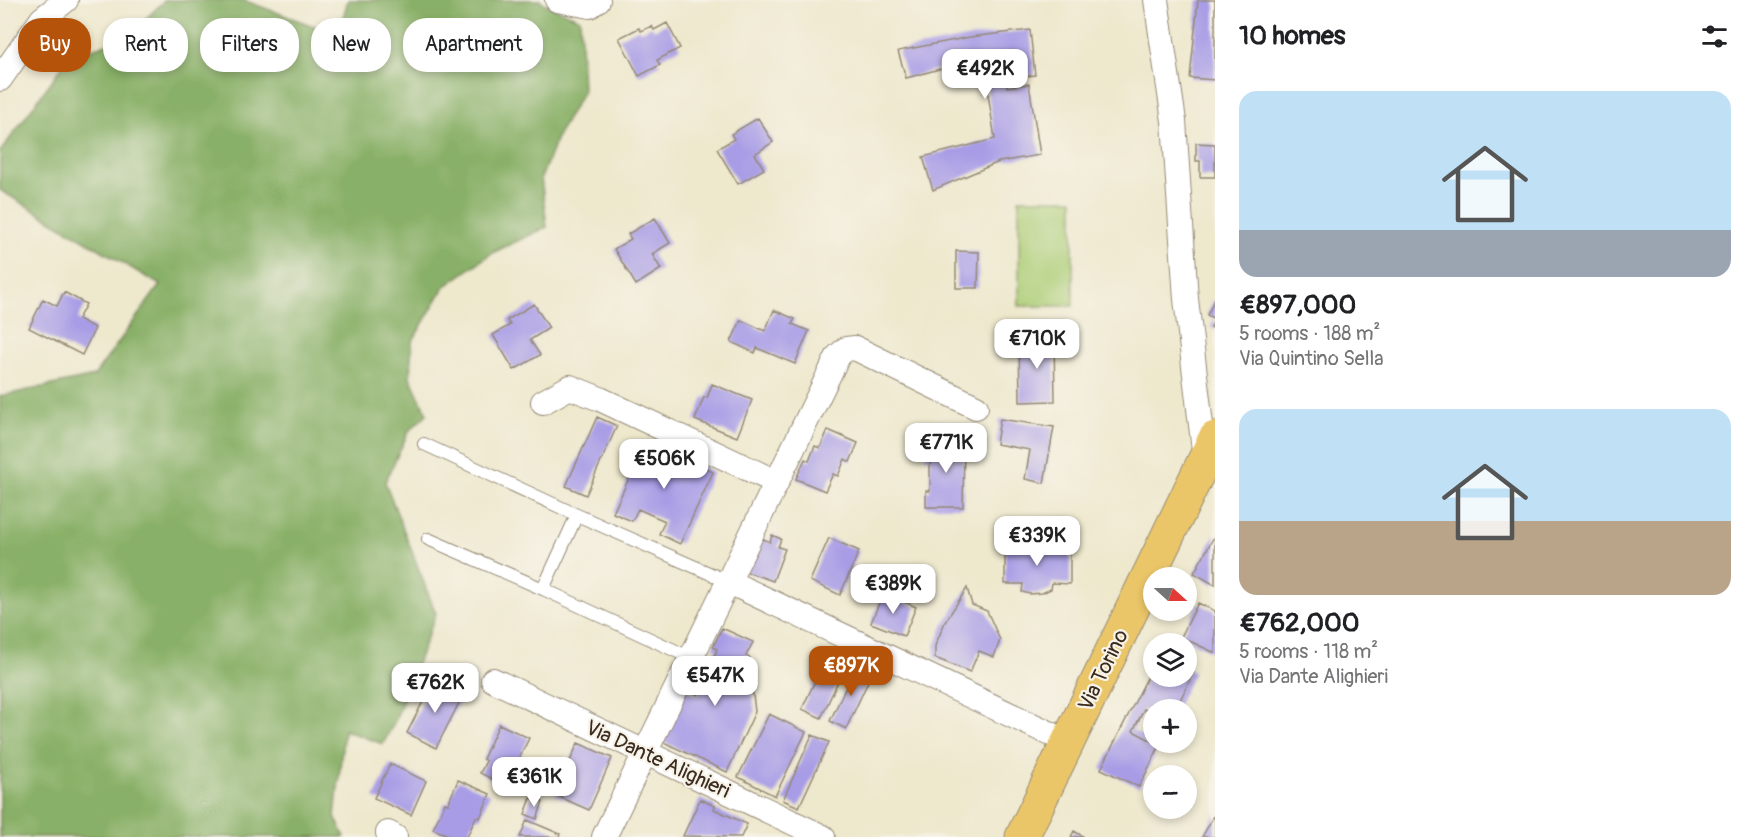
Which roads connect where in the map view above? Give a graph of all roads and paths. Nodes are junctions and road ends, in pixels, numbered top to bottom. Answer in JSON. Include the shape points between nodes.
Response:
{"nodes":[{"id":1,"x":66,"y":0,"type":"edge"},
{"id":2,"x":557,"y":0,"type":"edge"},
{"id":3,"x":598,"y":0,"type":"edge"},
{"id":4,"x":1156,"y":0,"type":"edge"},
{"id":5,"x":0,"y":79,"type":"edge"},
{"id":6,"x":543,"y":402,"type":"dead end"},
{"id":7,"x":976,"y":407,"type":"dead end"},
{"id":8,"x":424,"y":444,"type":"dead end"},
{"id":9,"x":1210,"y":449,"type":"edge"},
{"id":10,"x":776,"y":482,"type":"junction"},
{"id":11,"x":577,"y":515,"type":"junction"},
{"id":12,"x":428,"y":539,"type":"dead end"},
{"id":13,"x":728,"y":581,"type":"junction"},
{"id":14,"x":543,"y":589,"type":"junction"},
{"id":15,"x":691,"y":658,"type":"junction"},
{"id":16,"x":493,"y":680,"type":"dead end"},
{"id":17,"x":1068,"y":742,"type":"junction"},
{"id":18,"x":644,"y":754,"type":"junction"},
{"id":19,"x":604,"y":837,"type":"edge"},
{"id":20,"x":823,"y":837,"type":"edge"},
{"id":21,"x":1022,"y":837,"type":"edge"}],
"edges":[{"from":1,"to":5,"type":"street","via":[[42,19]]},
{"from":2,"to":3,"type":"street","via":[[590,6]]},
{"from":4,"to":9,"type":"street","via":[[1174,121],[1186,299]]},
{"from":6,"to":10,"type":"street","via":[[570,387]]},
{"from":7,"to":10,"type":"street","via":[[855,348],[846,349],[838,356]]},
{"from":8,"to":11,"type":"lane"},
{"from":9,"to":17,"type":"main road","name":"Via Torino"},
{"from":10,"to":13,"type":"street"},
{"from":11,"to":13,"type":"lane"},
{"from":11,"to":14,"type":"lane"},
{"from":12,"to":14,"type":"lane"},
{"from":13,"to":15,"type":"street"},
{"from":13,"to":17,"type":"street"},
{"from":14,"to":15,"type":"lane"},
{"from":15,"to":18,"type":"street"},
{"from":16,"to":18,"type":"street","name":"Via Dante Alighieri"},
{"from":17,"to":21,"type":"main road","name":"Via Torino"},
{"from":18,"to":19,"type":"street"},
{"from":18,"to":20,"type":"street","name":"Via Dante Alighieri"}]}
